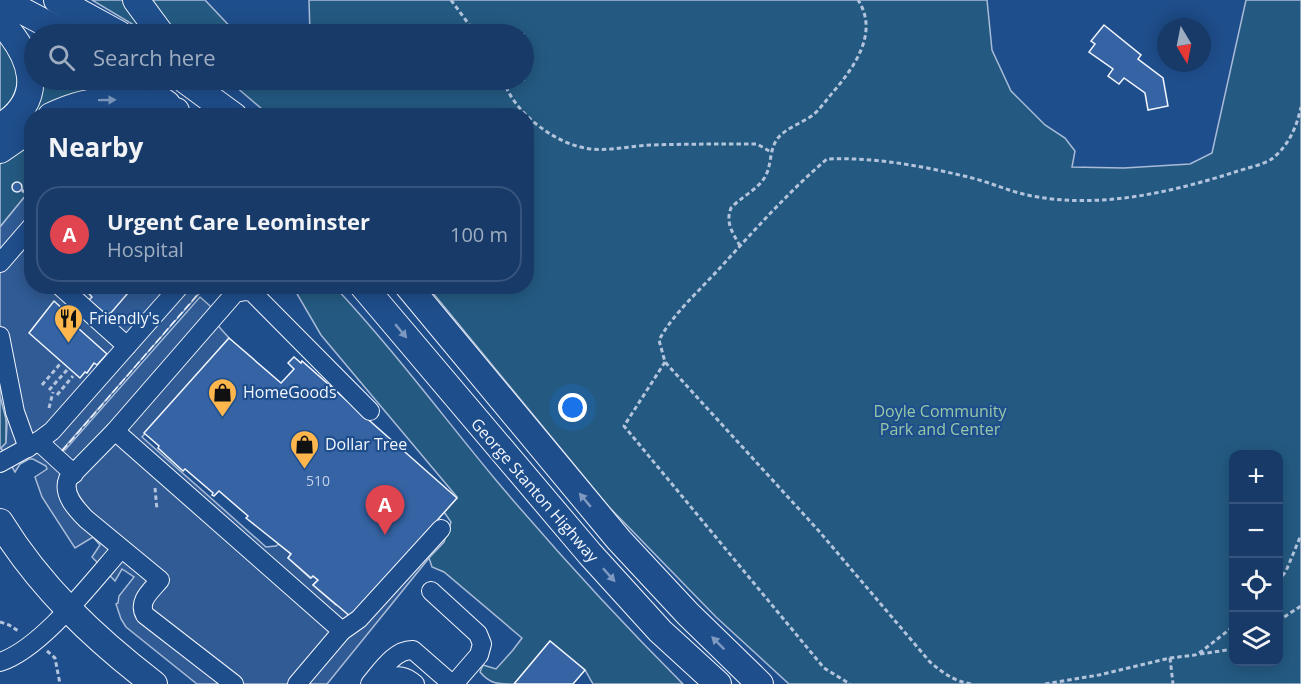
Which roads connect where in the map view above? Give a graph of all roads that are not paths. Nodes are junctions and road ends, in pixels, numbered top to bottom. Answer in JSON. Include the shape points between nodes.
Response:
{"nodes":[{"id":1,"x":2,"y":0,"type":"edge"},
{"id":2,"x":57,"y":0,"type":"edge"},
{"id":3,"x":136,"y":0,"type":"edge"},
{"id":4,"x":0,"y":21,"type":"edge"},
{"id":5,"x":47,"y":24,"type":"edge"},
{"id":6,"x":101,"y":24,"type":"edge"},
{"id":7,"x":154,"y":24,"type":"edge"},
{"id":8,"x":24,"y":55,"type":"edge"},
{"id":9,"x":30,"y":90,"type":"edge"},
{"id":10,"x":147,"y":90,"type":"edge"},
{"id":11,"x":199,"y":90,"type":"edge"},
{"id":12,"x":208,"y":90,"type":"edge"},
{"id":13,"x":71,"y":108,"type":"edge"},
{"id":14,"x":164,"y":108,"type":"edge"},
{"id":15,"x":172,"y":108,"type":"edge"},
{"id":16,"x":224,"y":108,"type":"edge"},
{"id":17,"x":225,"y":108,"type":"edge"},
{"id":18,"x":0,"y":127,"type":"edge"},
{"id":19,"x":24,"y":134,"type":"edge"},
{"id":20,"x":0,"y":150,"type":"edge"},
{"id":21,"x":24,"y":235,"type":"edge"},
{"id":22,"x":0,"y":263,"type":"edge"},
{"id":23,"x":69,"y":294,"type":"edge"},
{"id":24,"x":173,"y":294,"type":"edge"},
{"id":25,"x":235,"y":294,"type":"edge"},
{"id":26,"x":254,"y":294,"type":"edge"},
{"id":27,"x":370,"y":294,"type":"edge"},
{"id":28,"x":415,"y":294,"type":"edge"},
{"id":29,"x":0,"y":336,"type":"edge"},
{"id":30,"x":127,"y":346,"type":"junction"},
{"id":31,"x":3,"y":370,"type":"edge"},
{"id":32,"x":370,"y":411,"type":"dead end"},
{"id":33,"x":115,"y":431,"type":"junction"},
{"id":34,"x":33,"y":444,"type":"junction"},
{"id":35,"x":0,"y":463,"type":"edge"},
{"id":36,"x":74,"y":474,"type":"junction"},
{"id":37,"x":0,"y":522,"type":"edge"},
{"id":38,"x":441,"y":529,"type":"dead end"},
{"id":39,"x":121,"y":549,"type":"junction"},
{"id":40,"x":431,"y":591,"type":"dead end"},
{"id":41,"x":68,"y":610,"type":"junction"},
{"id":42,"x":342,"y":631,"type":"junction"},
{"id":43,"x":0,"y":662,"type":"edge"},
{"id":44,"x":379,"y":682,"type":"edge"},
{"id":45,"x":154,"y":684,"type":"edge"},
{"id":46,"x":234,"y":684,"type":"edge"},
{"id":47,"x":297,"y":684,"type":"edge"},
{"id":48,"x":415,"y":684,"type":"edge"},
{"id":49,"x":434,"y":684,"type":"edge"},
{"id":50,"x":453,"y":684,"type":"edge"},
{"id":51,"x":718,"y":684,"type":"edge"},
{"id":52,"x":760,"y":684,"type":"edge"}],
"edges":[{"from":1,"to":5,"type":"highway"},
{"from":2,"to":6,"type":"highway"},
{"from":3,"to":7,"type":"highway"},
{"from":4,"to":8,"type":"highway"},
{"from":9,"to":18,"type":"highway","via":[[21,109]]},
{"from":10,"to":15,"type":"highway"},
{"from":11,"to":16,"type":"highway"},
{"from":12,"to":17,"type":"highway"},
{"from":13,"to":14,"type":"highway","one_way":true,"via":[[103,100],[147,102]]},
{"from":19,"to":20,"type":"highway"},
{"from":21,"to":22,"type":"street"},
{"from":23,"to":30,"type":"street"},
{"from":24,"to":30,"type":"street"},
{"from":25,"to":33,"type":"street"},
{"from":26,"to":32,"type":"street"},
{"from":27,"to":51,"type":"highway","name":"George Stanton Highway","one_way":true,"via":[[590,554],[660,631]]},
{"from":52,"to":28,"type":"highway","name":"George Stanton Highway","one_way":true,"via":[[619,540]]},
{"from":29,"to":31,"type":"street"},
{"from":30,"to":34,"type":"street","via":[[52,431]]},
{"from":31,"to":34,"type":"street","via":[[18,427]]},
{"from":33,"to":36,"type":"street"},
{"from":33,"to":42,"type":"street"},
{"from":34,"to":35,"type":"street"},
{"from":34,"to":36,"type":"street"},
{"from":36,"to":39,"type":"street","via":[[66,486],[75,507]]},
{"from":37,"to":41,"type":"highway","via":[[18,552]]},
{"from":38,"to":42,"type":"street","via":[[359,620]]},
{"from":39,"to":41,"type":"street"},
{"from":39,"to":46,"type":"street","via":[[160,580],[143,600],[145,615]]},
{"from":40,"to":50,"type":"street","via":[[478,634],[482,644],[479,655]]},
{"from":41,"to":43,"type":"street","via":[[26,648]]},
{"from":41,"to":45,"type":"highway"},
{"from":42,"to":47,"type":"street"},
{"from":44,"to":48,"type":"street","via":[[401,675]]},
{"from":44,"to":49,"type":"street","via":[[398,665],[411,662]]},
{"from":44,"to":50,"type":"street","via":[[397,654],[410,649]]}]}
